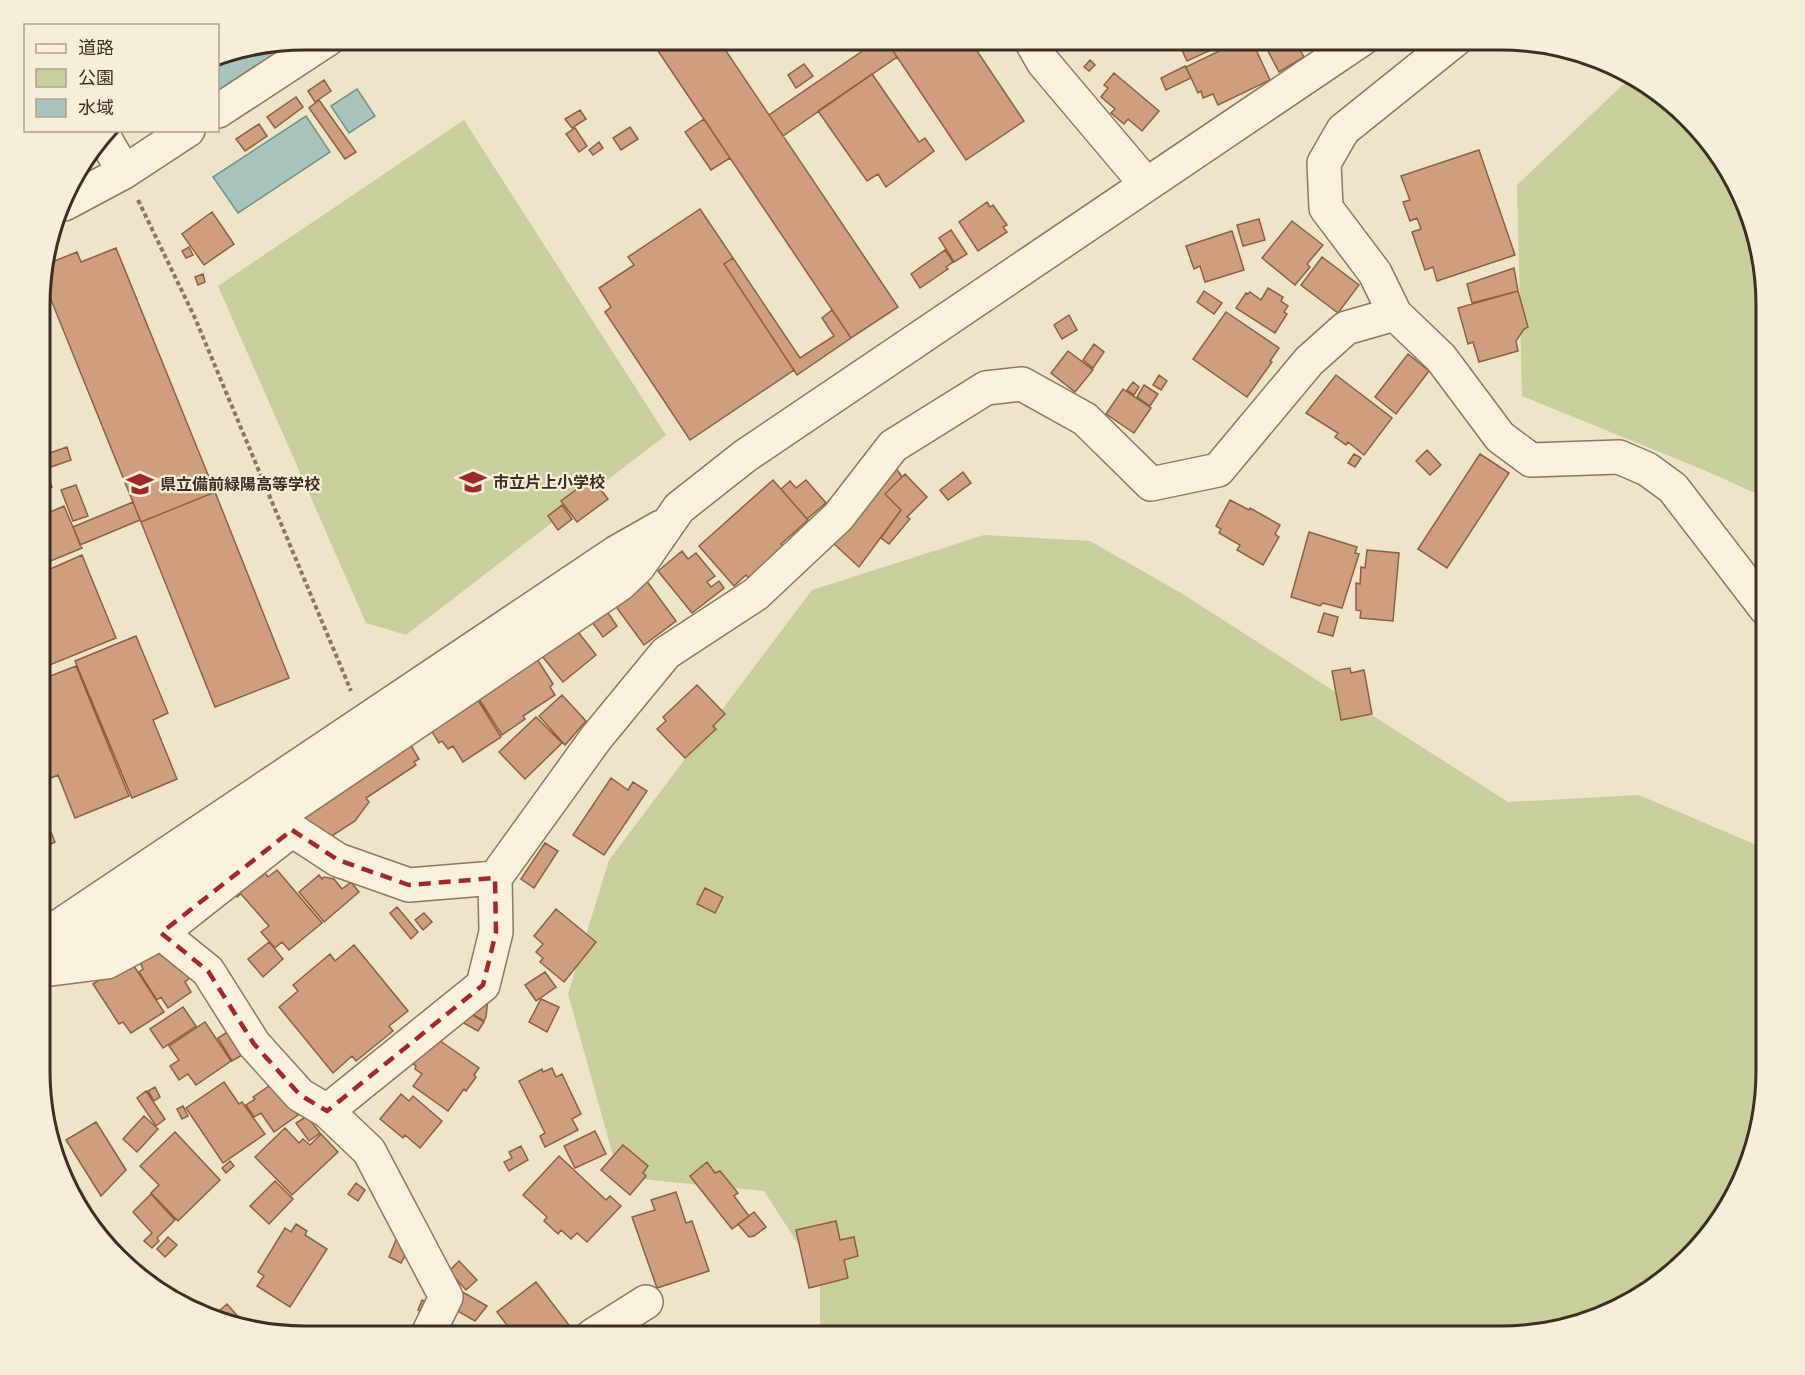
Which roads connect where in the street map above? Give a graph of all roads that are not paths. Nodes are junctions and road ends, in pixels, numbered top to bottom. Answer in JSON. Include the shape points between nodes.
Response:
{"nodes":[{"id":1,"x":311,"y":50,"type":"edge"},
{"id":2,"x":1036,"y":50,"type":"edge"},
{"id":3,"x":1346,"y":50,"type":"edge"},
{"id":4,"x":1441,"y":50,"type":"edge"},
{"id":5,"x":219,"y":110,"type":"edge"},
{"id":6,"x":181,"y":132,"type":"edge"},
{"id":7,"x":113,"y":153,"type":"edge"},
{"id":8,"x":1146,"y":184,"type":"junction"},
{"id":9,"x":77,"y":191,"type":"edge"},
{"id":10,"x":1395,"y":314,"type":"junction"},
{"id":11,"x":666,"y":524,"type":"junction"},
{"id":12,"x":1756,"y":596,"type":"edge"},
{"id":13,"x":291,"y":818,"type":"junction"},
{"id":14,"x":495,"y":878,"type":"junction"},
{"id":15,"x":50,"y":932,"type":"edge"},
{"id":16,"x":162,"y":933,"type":"junction"},
{"id":17,"x":50,"y":970,"type":"edge"},
{"id":18,"x":50,"y":972,"type":"edge"},
{"id":19,"x":327,"y":1111,"type":"junction"},
{"id":20,"x":646,"y":1302,"type":"dead end"},
{"id":21,"x":432,"y":1326,"type":"edge"},
{"id":22,"x":608,"y":1326,"type":"edge"}],
"edges":[{"from":1,"to":5,"type":"street"},
{"from":2,"to":8,"type":"street"},
{"from":3,"to":8,"type":"street"},
{"from":4,"to":10,"type":"street","via":[[1343,130],[1324,163],[1326,208],[1375,273]]},
{"from":6,"to":7,"type":"street"},
{"from":7,"to":9,"type":"street"},
{"from":8,"to":11,"type":"street","via":[[746,456],[693,495]]},
{"from":10,"to":12,"type":"street","via":[[1441,358],[1500,437],[1531,460],[1619,457],[1647,469],[1673,488]]},
{"from":10,"to":14,"type":"street","via":[[1346,328],[1309,361],[1218,470],[1151,484],[1085,419],[1022,384],[986,388],[948,411],[893,446],[838,517],[756,594],[666,653],[596,738]]},
{"from":11,"to":13,"type":"street","via":[[638,567],[620,584]]},
{"from":11,"to":15,"type":"street","via":[[616,552]]},
{"from":13,"to":14,"type":"street","via":[[338,860],[409,885]]},
{"from":13,"to":16,"type":"street"},
{"from":13,"to":17,"type":"street"},
{"from":14,"to":19,"type":"street","via":[[496,932],[483,985]]},
{"from":16,"to":18,"type":"street","via":[[107,962]]},
{"from":16,"to":19,"type":"street","via":[[208,971],[254,1044],[300,1095]]},
{"from":19,"to":21,"type":"street","via":[[369,1151],[446,1297]]},
{"from":20,"to":22,"type":"street"}]}
